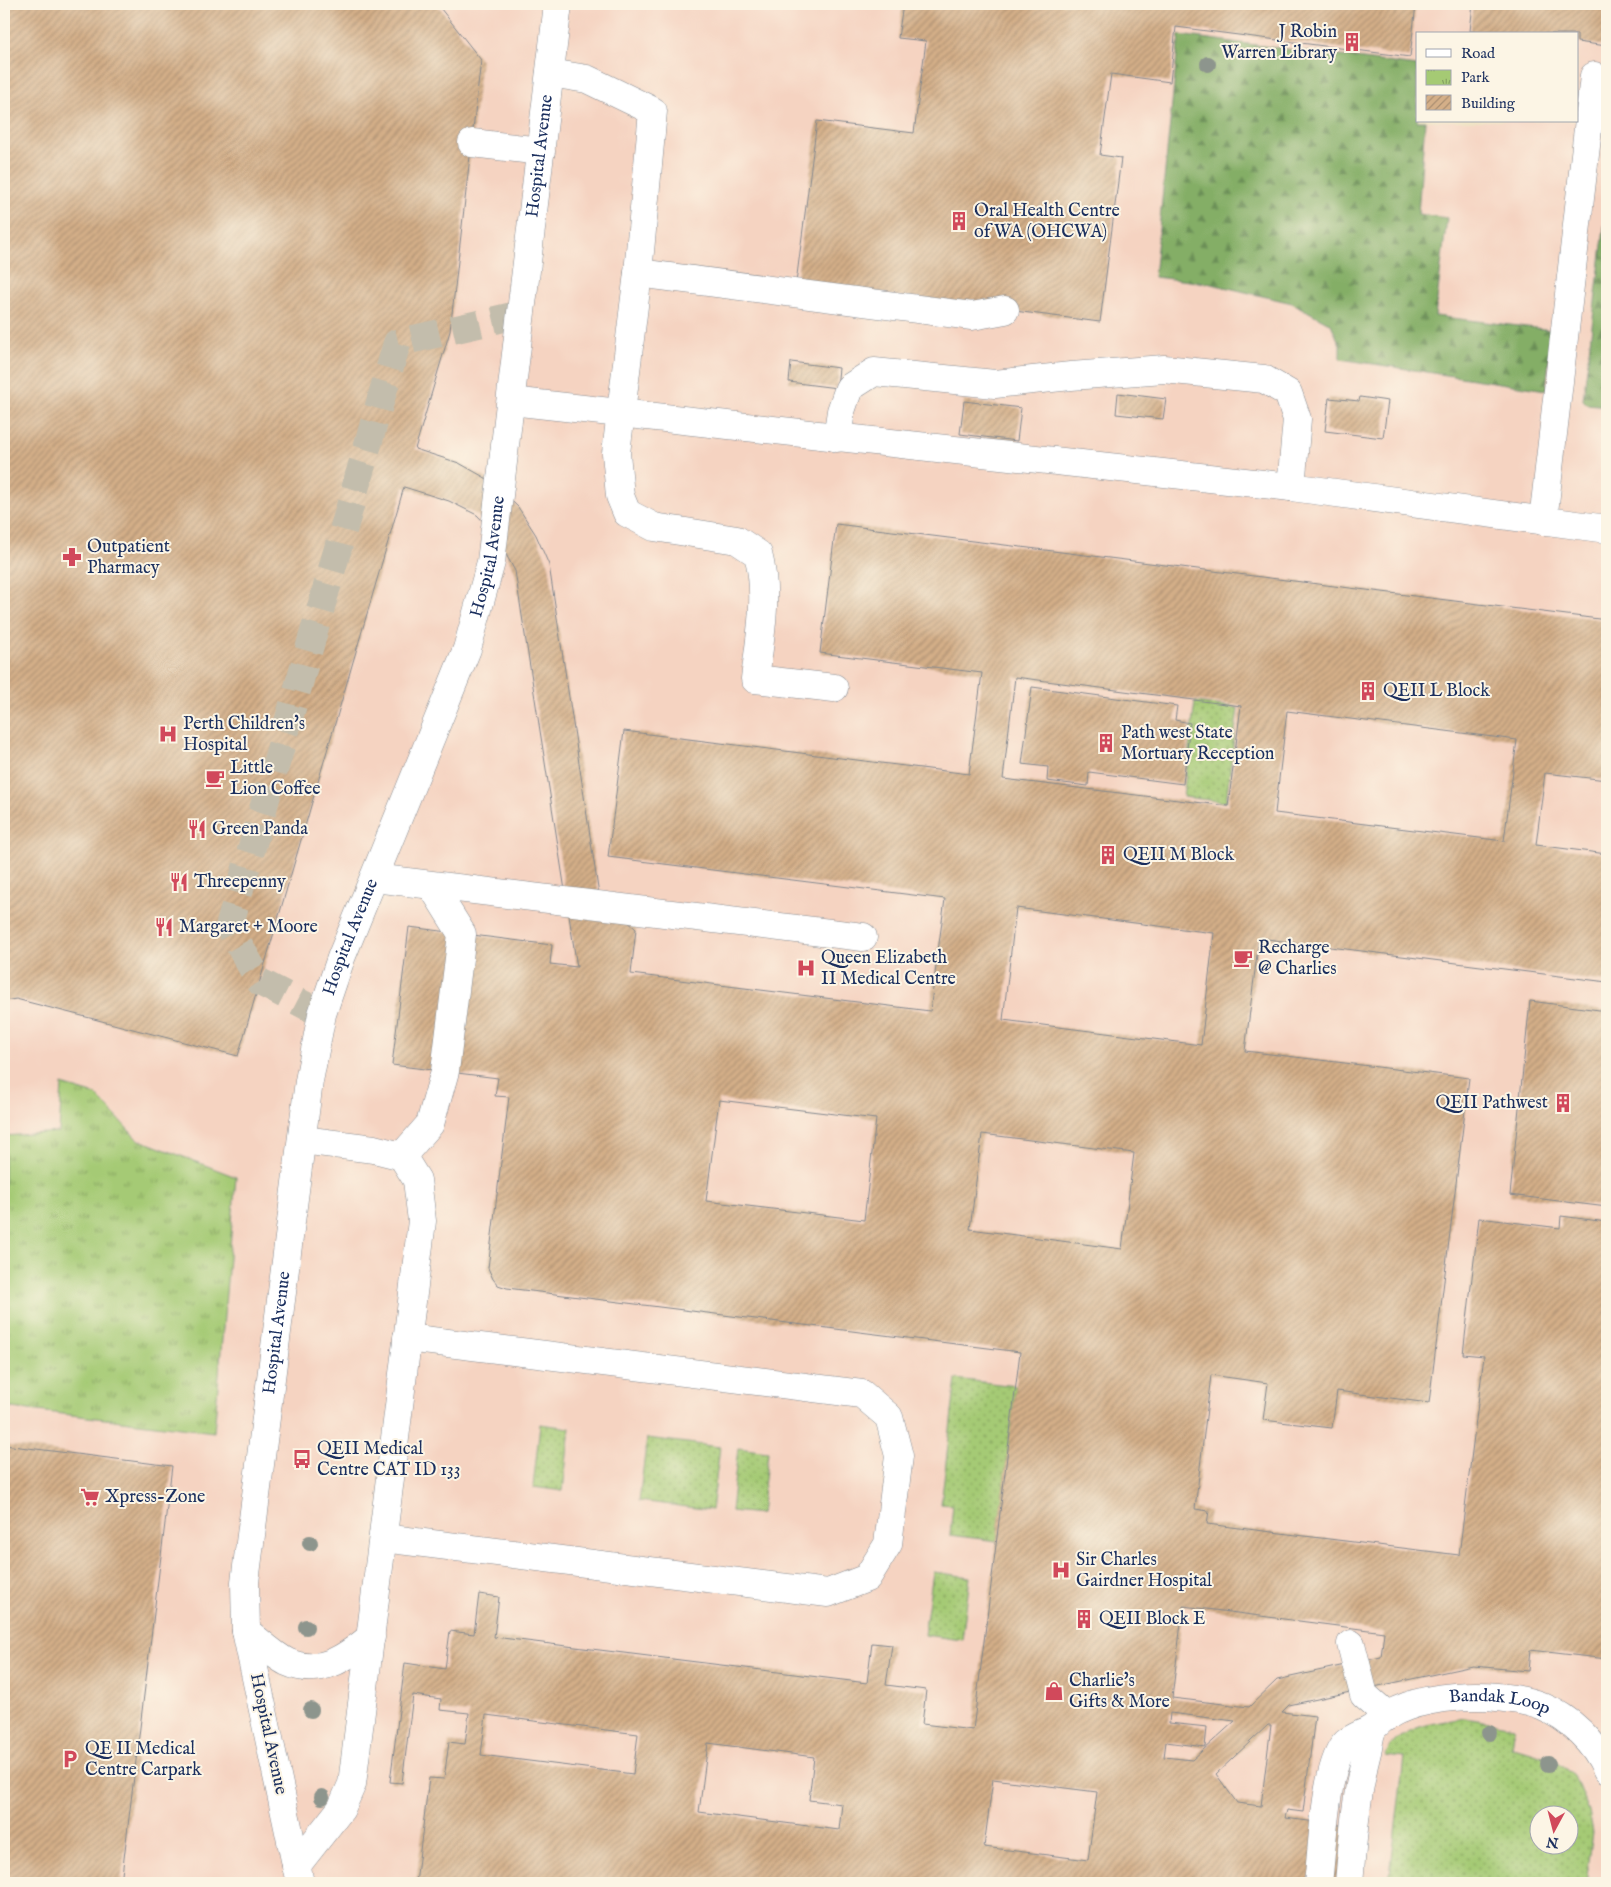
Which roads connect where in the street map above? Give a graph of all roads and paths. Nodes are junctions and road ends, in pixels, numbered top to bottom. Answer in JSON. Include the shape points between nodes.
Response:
{"nodes":[{"id":1,"x":558,"y":4,"type":"edge"},
{"id":2,"x":550,"y":73,"type":"junction"},
{"id":3,"x":1594,"y":76,"type":"dead end"},
{"id":4,"x":472,"y":143,"type":"dead end"},
{"id":5,"x":541,"y":151,"type":"junction"},
{"id":6,"x":638,"y":272,"type":"junction"},
{"id":7,"x":1004,"y":310,"type":"dead end"},
{"id":8,"x":511,"y":401,"type":"junction"},
{"id":9,"x":622,"y":414,"type":"junction"},
{"id":10,"x":837,"y":438,"type":"junction"},
{"id":11,"x":1291,"y":487,"type":"junction"},
{"id":12,"x":1542,"y":521,"type":"junction"},
{"id":13,"x":1607,"y":529,"type":"edge"},
{"id":14,"x":834,"y":688,"type":"dead end"},
{"id":15,"x":374,"y":878,"type":"junction"},
{"id":16,"x":432,"y":886,"type":"junction"},
{"id":17,"x":863,"y":937,"type":"dead end"},
{"id":18,"x":302,"y":1140,"type":"junction"},
{"id":19,"x":402,"y":1156,"type":"junction"},
{"id":20,"x":407,"y":1338,"type":"junction"},
{"id":21,"x":383,"y":1538,"type":"junction"},
{"id":22,"x":246,"y":1631,"type":"junction"},
{"id":23,"x":371,"y":1637,"type":"junction"},
{"id":24,"x":1351,"y":1644,"type":"dead end"},
{"id":25,"x":1380,"y":1722,"type":"junction"},
{"id":26,"x":1607,"y":1770,"type":"edge"},
{"id":27,"x":298,"y":1875,"type":"edge"},
{"id":28,"x":1318,"y":1883,"type":"edge"},
{"id":29,"x":1349,"y":1883,"type":"edge"}],
"edges":[{"from":1,"to":2,"type":"lane","name":"Hospital Avenue"},
{"from":2,"to":5,"type":"lane","name":"Hospital Avenue"},
{"from":2,"to":6,"type":"lane","via":[[587,78],[653,111]]},
{"from":3,"to":12,"type":"lane"},
{"from":4,"to":5,"type":"lane"},
{"from":5,"to":8,"type":"lane","name":"Hospital Avenue"},
{"from":6,"to":7,"type":"lane","via":[[972,316]]},
{"from":6,"to":9,"type":"lane"},
{"from":8,"to":9,"type":"lane"},
{"from":8,"to":15,"type":"lane","name":"Hospital Avenue","via":[[491,562],[468,649]]},
{"from":9,"to":10,"type":"lane"},
{"from":9,"to":14,"type":"lane","via":[[616,453],[620,496],[627,513],[654,528],[738,540],[758,554],[764,596],[755,679]]},
{"from":10,"to":11,"type":"lane"},
{"from":10,"to":11,"type":"lane","via":[[849,388],[874,372],[995,384],[1164,369],[1264,379],[1288,393],[1297,419]]},
{"from":11,"to":12,"type":"lane"},
{"from":12,"to":13,"type":"lane"},
{"from":15,"to":16,"type":"lane"},
{"from":15,"to":18,"type":"lane","name":"Hospital Avenue","via":[[322,1014]]},
{"from":16,"to":17,"type":"lane"},
{"from":16,"to":19,"type":"lane","via":[[462,934],[445,1071],[430,1124]]},
{"from":18,"to":19,"type":"lane"},
{"from":18,"to":22,"type":"lane","name":"Hospital Avenue","via":[[245,1582]]},
{"from":19,"to":20,"type":"lane","via":[[417,1180],[422,1221]]},
{"from":20,"to":21,"type":"lane"},
{"from":20,"to":21,"type":"lane","via":[[862,1394],[889,1417],[899,1456],[898,1465],[888,1544],[867,1578],[828,1592]]},
{"from":21,"to":23,"type":"lane"},
{"from":22,"to":23,"type":"lane","via":[[286,1662],[311,1669],[346,1657]]},
{"from":22,"to":27,"type":"lane","name":"Hospital Avenue"},
{"from":23,"to":27,"type":"lane","via":[[352,1784],[341,1809]]},
{"from":24,"to":25,"type":"lane","via":[[1364,1694]]},
{"from":25,"to":26,"type":"lane","name":"Bandak Loop","via":[[1411,1706],[1450,1697],[1494,1697],[1541,1706],[1573,1726],[1593,1744]]},
{"from":25,"to":28,"type":"lane","name":"Bandak Loop","via":[[1346,1743],[1336,1756]]},
{"from":25,"to":29,"type":"lane","via":[[1358,1784]]}]}
